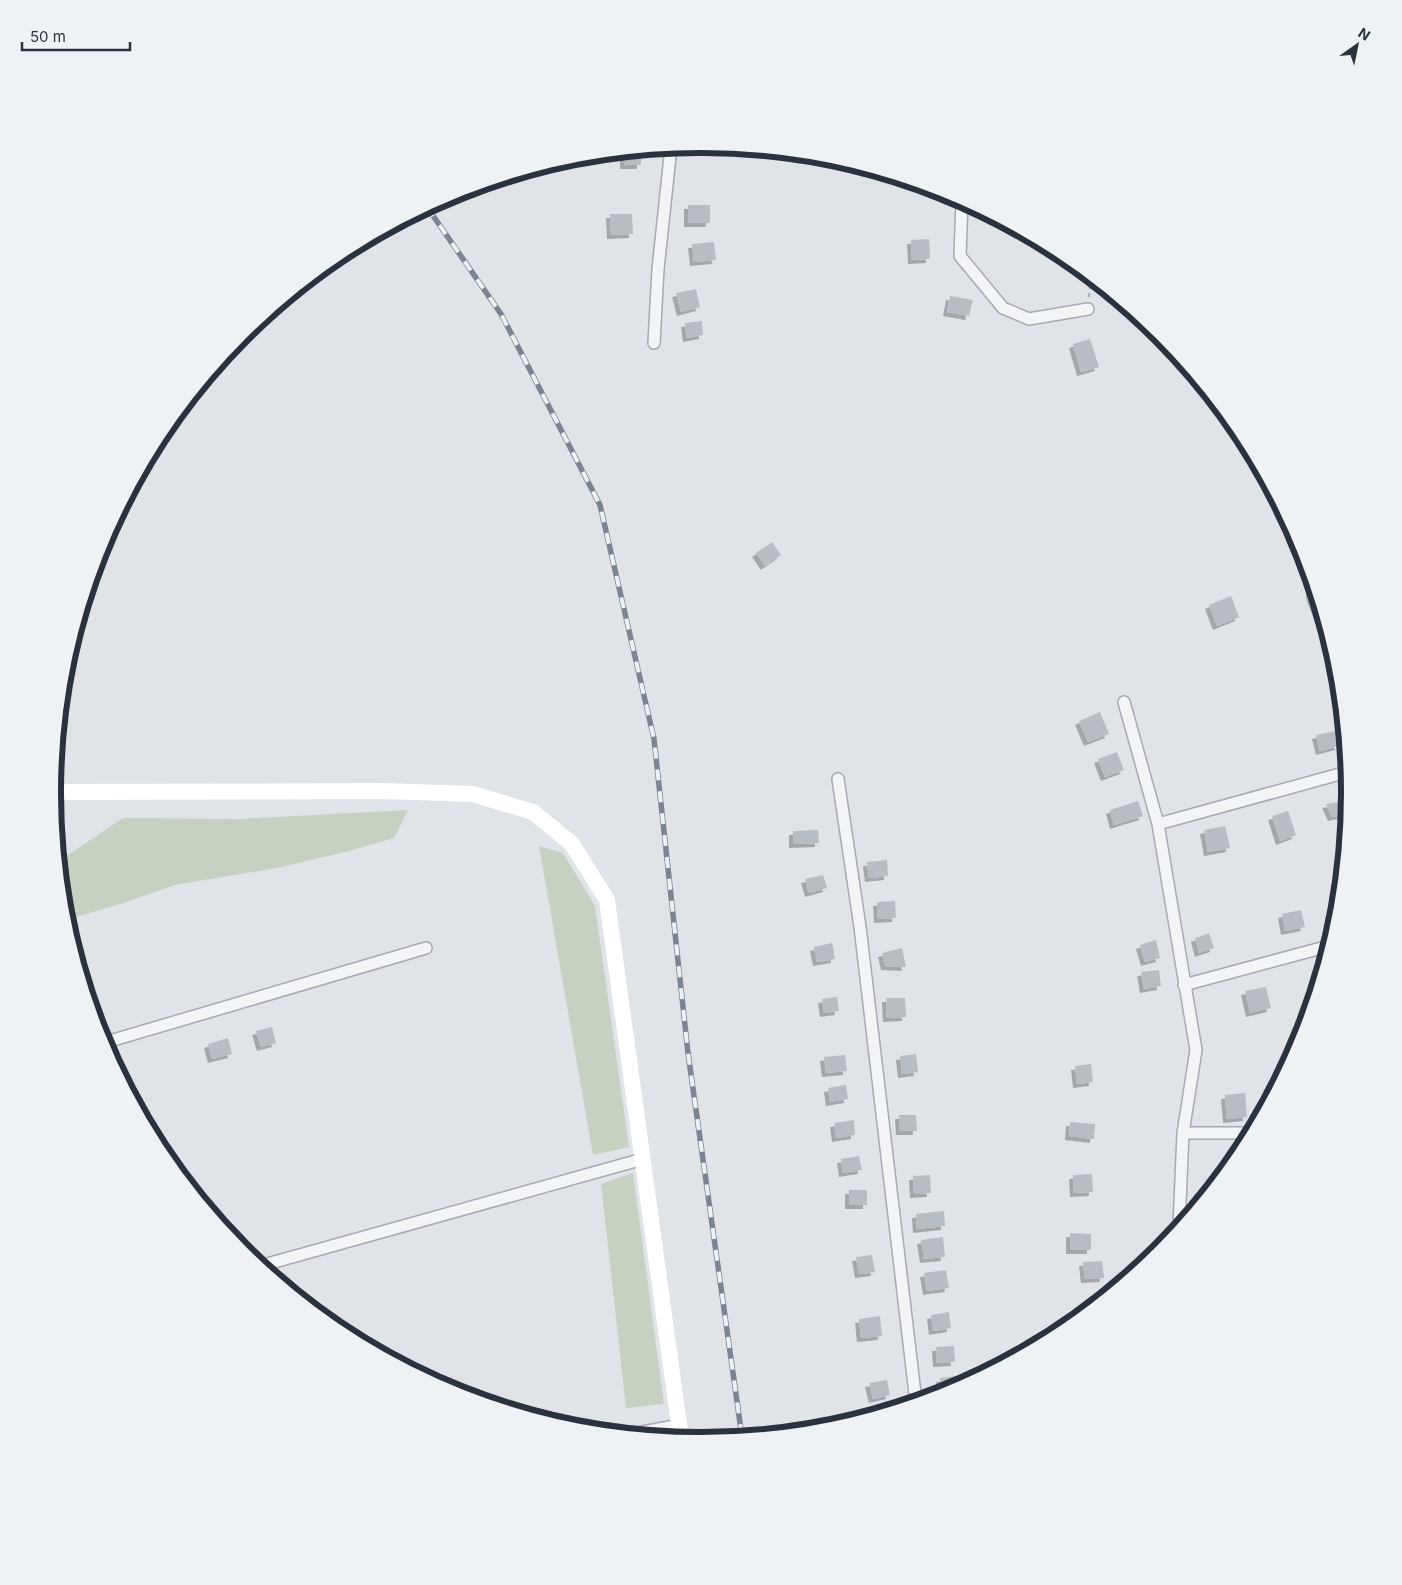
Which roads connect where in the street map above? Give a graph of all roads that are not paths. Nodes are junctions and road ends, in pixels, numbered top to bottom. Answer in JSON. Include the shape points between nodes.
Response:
{"nodes":[{"id":1,"x":670,"y":154,"type":"edge"},
{"id":2,"x":962,"y":208,"type":"edge"},
{"id":3,"x":1088,"y":309,"type":"road end"},
{"id":4,"x":654,"y":343,"type":"dead end"},
{"id":5,"x":1124,"y":702,"type":"dead end"},
{"id":6,"x":1340,"y":774,"type":"edge"},
{"id":7,"x":838,"y":779,"type":"dead end"},
{"id":8,"x":61,"y":792,"type":"edge"},
{"id":9,"x":1158,"y":824,"type":"junction"},
{"id":10,"x":426,"y":948,"type":"dead end"},
{"id":11,"x":1321,"y":948,"type":"edge"},
{"id":12,"x":1184,"y":985,"type":"junction"},
{"id":13,"x":111,"y":1040,"type":"edge"},
{"id":14,"x":1183,"y":1133,"type":"junction"},
{"id":15,"x":1242,"y":1133,"type":"edge"},
{"id":16,"x":643,"y":1160,"type":"junction"},
{"id":17,"x":1179,"y":1217,"type":"edge"},
{"id":18,"x":269,"y":1264,"type":"edge"},
{"id":19,"x":915,"y":1395,"type":"edge"},
{"id":20,"x":680,"y":1432,"type":"edge"}],
"edges":[{"from":1,"to":4,"type":"street"},
{"from":2,"to":3,"type":"street","via":[[960,256],[1002,308],[1029,319]]},
{"from":5,"to":9,"type":"street"},
{"from":6,"to":9,"type":"street"},
{"from":7,"to":19,"type":"street","via":[[860,928]]},
{"from":8,"to":16,"type":"street","via":[[383,791],[473,794],[533,812],[572,844],[607,900]]},
{"from":9,"to":12,"type":"street"},
{"from":10,"to":13,"type":"street"},
{"from":11,"to":12,"type":"street"},
{"from":12,"to":14,"type":"street","via":[[1196,1050]]},
{"from":14,"to":15,"type":"street"},
{"from":14,"to":17,"type":"street"},
{"from":16,"to":18,"type":"street"},
{"from":16,"to":20,"type":"street"}]}
